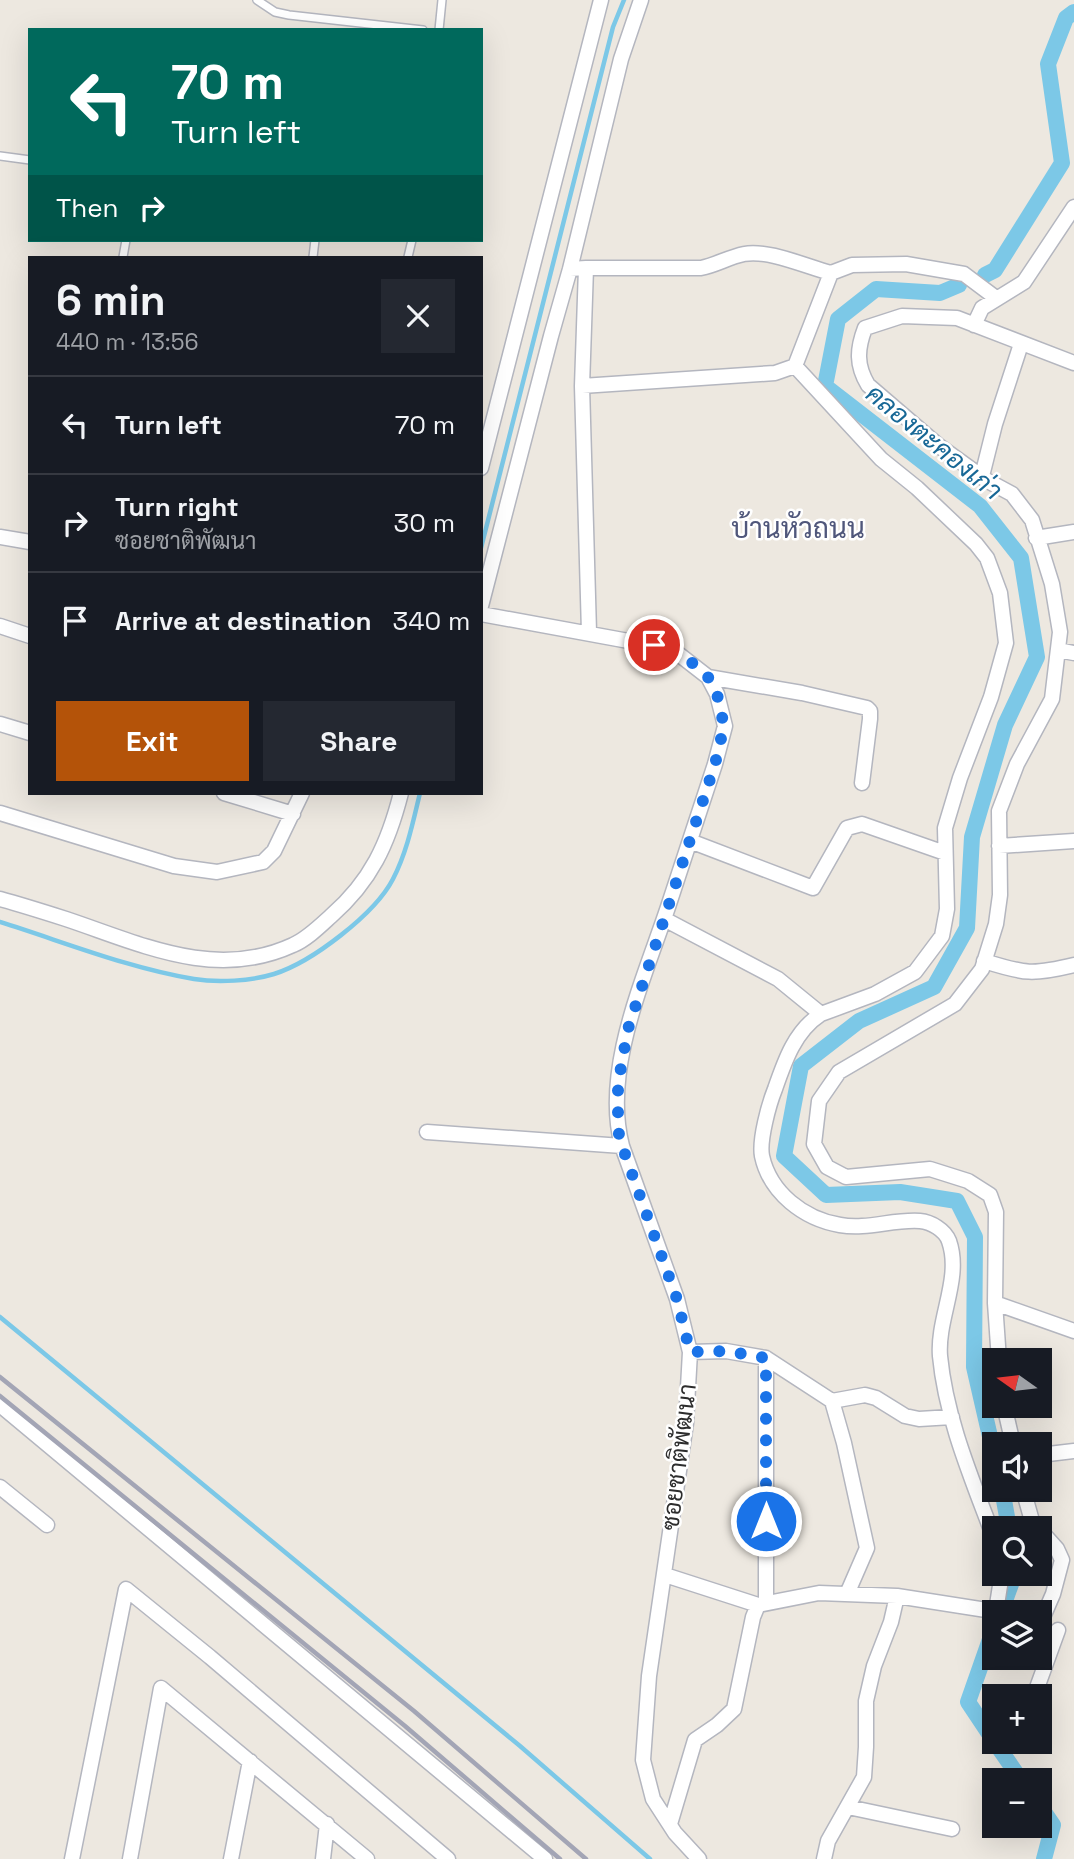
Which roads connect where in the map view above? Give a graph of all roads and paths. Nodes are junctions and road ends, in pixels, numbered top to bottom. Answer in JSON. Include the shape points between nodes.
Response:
{"nodes":[{"id":1,"x":257,"y":0,"type":"edge"},
{"id":2,"x":442,"y":0,"type":"edge"},
{"id":3,"x":601,"y":0,"type":"edge"},
{"id":4,"x":641,"y":0,"type":"edge"},
{"id":5,"x":347,"y":26,"type":"edge"},
{"id":6,"x":385,"y":28,"type":"edge"},
{"id":7,"x":439,"y":28,"type":"edge"},
{"id":8,"x":0,"y":156,"type":"edge"},
{"id":9,"x":28,"y":160,"type":"edge"},
{"id":10,"x":1074,"y":207,"type":"edge"},
{"id":11,"x":578,"y":269,"type":"junction"},
{"id":12,"x":831,"y":274,"type":"junction"},
{"id":13,"x":996,"y":298,"type":"junction"},
{"id":14,"x":974,"y":325,"type":"junction"},
{"id":15,"x":1021,"y":344,"type":"junction"},
{"id":16,"x":1074,"y":363,"type":"edge"},
{"id":17,"x":795,"y":366,"type":"junction"},
{"id":18,"x":582,"y":386,"type":"junction"},
{"id":19,"x":483,"y":460,"type":"edge"},
{"id":20,"x":982,"y":477,"type":"junction"},
{"id":21,"x":1074,"y":532,"type":"edge"},
{"id":22,"x":0,"y":537,"type":"edge"},
{"id":23,"x":1035,"y":538,"type":"junction"},
{"id":24,"x":28,"y":542,"type":"edge"},
{"id":25,"x":483,"y":598,"type":"edge"},
{"id":26,"x":483,"y":614,"type":"edge"},
{"id":27,"x":0,"y":626,"type":"edge"},
{"id":28,"x":589,"y":632,"type":"junction"},
{"id":29,"x":28,"y":635,"type":"edge"},
{"id":30,"x":1058,"y":649,"type":"junction"},
{"id":31,"x":1074,"y":653,"type":"edge"},
{"id":32,"x":708,"y":677,"type":"junction"},
{"id":33,"x":0,"y":724,"type":"edge"},
{"id":34,"x":28,"y":732,"type":"edge"},
{"id":35,"x":862,"y":783,"type":"dead end"},
{"id":36,"x":231,"y":795,"type":"edge"},
{"id":37,"x":302,"y":795,"type":"edge"},
{"id":38,"x":400,"y":795,"type":"edge"},
{"id":39,"x":0,"y":813,"type":"edge"},
{"id":40,"x":293,"y":814,"type":"junction"},
{"id":41,"x":690,"y":841,"type":"junction"},
{"id":42,"x":1074,"y":841,"type":"edge"},
{"id":43,"x":999,"y":846,"type":"junction"},
{"id":44,"x":945,"y":853,"type":"junction"},
{"id":45,"x":0,"y":899,"type":"edge"},
{"id":46,"x":664,"y":919,"type":"junction"},
{"id":47,"x":984,"y":961,"type":"junction"},
{"id":48,"x":1074,"y":965,"type":"edge"},
{"id":49,"x":821,"y":1014,"type":"junction"},
{"id":50,"x":427,"y":1132,"type":"dead end"},
{"id":51,"x":622,"y":1146,"type":"junction"},
{"id":52,"x":995,"y":1303,"type":"junction"},
{"id":53,"x":1074,"y":1331,"type":"edge"},
{"id":54,"x":998,"y":1348,"type":"edge"},
{"id":55,"x":690,"y":1352,"type":"junction"},
{"id":56,"x":766,"y":1358,"type":"junction"},
{"id":57,"x":832,"y":1401,"type":"junction"},
{"id":58,"x":0,"y":1405,"type":"edge"},
{"id":59,"x":952,"y":1416,"type":"junction"},
{"id":60,"x":1074,"y":1451,"type":"edge"},
{"id":61,"x":1052,"y":1454,"type":"edge"},
{"id":62,"x":0,"y":1488,"type":"edge"},
{"id":63,"x":986,"y":1516,"type":"edge"},
{"id":64,"x":47,"y":1525,"type":"dead end"},
{"id":65,"x":1052,"y":1543,"type":"edge"},
{"id":66,"x":665,"y":1575,"type":"junction"},
{"id":67,"x":847,"y":1594,"type":"junction"},
{"id":68,"x":897,"y":1596,"type":"junction"},
{"id":69,"x":1051,"y":1600,"type":"edge"},
{"id":70,"x":762,"y":1603,"type":"junction"},
{"id":71,"x":982,"y":1609,"type":"edge"},
{"id":72,"x":1052,"y":1628,"type":"edge"},
{"id":73,"x":1058,"y":1630,"type":"junction"},
{"id":74,"x":1074,"y":1634,"type":"edge"},
{"id":75,"x":1038,"y":1684,"type":"edge"},
{"id":76,"x":250,"y":1761,"type":"junction"},
{"id":77,"x":848,"y":1807,"type":"junction"},
{"id":78,"x":670,"y":1824,"type":"junction"},
{"id":79,"x":327,"y":1825,"type":"junction"},
{"id":80,"x":952,"y":1829,"type":"dead end"},
{"id":81,"x":72,"y":1859,"type":"edge"},
{"id":82,"x":130,"y":1859,"type":"edge"},
{"id":83,"x":231,"y":1859,"type":"edge"},
{"id":84,"x":323,"y":1859,"type":"edge"},
{"id":85,"x":367,"y":1859,"type":"edge"},
{"id":86,"x":448,"y":1859,"type":"edge"},
{"id":87,"x":545,"y":1859,"type":"edge"},
{"id":88,"x":699,"y":1859,"type":"edge"},
{"id":89,"x":824,"y":1859,"type":"edge"}],
"edges":[{"from":1,"to":5,"type":"lane","via":[[275,12]]},
{"from":2,"to":7,"type":"lane"},
{"from":3,"to":19,"type":"street"},
{"from":4,"to":11,"type":"street","via":[[621,59]]},
{"from":5,"to":6,"type":"lane"},
{"from":8,"to":9,"type":"lane"},
{"from":10,"to":13,"type":"street","via":[[1024,282]]},
{"from":11,"to":12,"type":"street","via":[[701,268],[743,254],[759,254]]},
{"from":11,"to":18,"type":"street"},
{"from":11,"to":25,"type":"street","via":[[551,336]]},
{"from":12,"to":13,"type":"street","via":[[852,265],[906,264],[964,274]]},
{"from":12,"to":17,"type":"street"},
{"from":13,"to":14,"type":"street","via":[[982,308]]},
{"from":14,"to":15,"type":"street"},
{"from":14,"to":20,"type":"street","via":[[957,318],[902,316],[865,328],[858,347],[860,372],[868,385]]},
{"from":15,"to":16,"type":"street"},
{"from":15,"to":20,"type":"street"},
{"from":17,"to":18,"type":"street","via":[[775,373]]},
{"from":17,"to":44,"type":"street","via":[[881,459],[976,544],[987,558],[1000,593],[1006,643],[992,697],[956,790],[945,828]]},
{"from":18,"to":28,"type":"street"},
{"from":20,"to":23,"type":"street","via":[[1012,495],[1032,520]]},
{"from":21,"to":23,"type":"street"},
{"from":22,"to":24,"type":"street"},
{"from":23,"to":30,"type":"street","via":[[1052,584]]},
{"from":26,"to":28,"type":"street"},
{"from":27,"to":29,"type":"street"},
{"from":28,"to":32,"type":"street","via":[[673,649]]},
{"from":30,"to":31,"type":"street"},
{"from":30,"to":43,"type":"street","via":[[1052,699],[1017,764],[999,811]]},
{"from":32,"to":35,"type":"street","via":[[867,708],[870,719]]},
{"from":32,"to":41,"type":"street","name":"ซอยชาติพัฒนา","via":[[724,726]]},
{"from":33,"to":34,"type":"street"},
{"from":36,"to":40,"type":"street"},
{"from":37,"to":40,"type":"street"},
{"from":38,"to":45,"type":"street","via":[[385,844],[362,886],[295,944],[272,952],[209,960],[152,950]]},
{"from":39,"to":40,"type":"street","via":[[174,866],[217,872],[263,862]]},
{"from":41,"to":44,"type":"street","via":[[813,888],[847,828],[862,824]]},
{"from":41,"to":46,"type":"street","name":"ซอยชาติพัฒนา"},
{"from":42,"to":43,"type":"street"},
{"from":43,"to":47,"type":"street","via":[[1000,895]]},
{"from":44,"to":49,"type":"street","via":[[943,936],[915,972],[875,994]]},
{"from":46,"to":49,"type":"street","via":[[778,979]]},
{"from":46,"to":51,"type":"street","name":"ซอยชาติพัฒนา","via":[[628,1029],[618,1084]]},
{"from":47,"to":48,"type":"street","via":[[1038,974]]},
{"from":47,"to":52,"type":"street","via":[[955,1004],[839,1072],[819,1101],[814,1144],[827,1167],[846,1177],[930,1169],[968,1181],[990,1195],[996,1212]]},
{"from":49,"to":59,"type":"street","via":[[808,1022],[786,1057],[771,1101],[762,1155],[778,1191],[808,1216],[841,1226],[922,1221],[938,1227],[948,1239],[952,1264],[940,1355]]},
{"from":50,"to":51,"type":"street"},
{"from":51,"to":55,"type":"street","name":"ซอยชาติพัฒนา","via":[[677,1299]]},
{"from":52,"to":53,"type":"street"},
{"from":52,"to":54,"type":"street"},
{"from":55,"to":56,"type":"street","via":[[726,1351]]},
{"from":55,"to":66,"type":"street","name":"ซอยชาติพัฒนา","via":[[686,1423]]},
{"from":56,"to":57,"type":"street"},
{"from":56,"to":70,"type":"street"},
{"from":57,"to":59,"type":"street","via":[[865,1395],[905,1416]]},
{"from":57,"to":67,"type":"street","via":[[867,1548]]},
{"from":58,"to":87,"type":"street"},
{"from":59,"to":63,"type":"street"},
{"from":60,"to":61,"type":"street"},
{"from":62,"to":64,"type":"street"},
{"from":65,"to":69,"type":"street","via":[[1062,1559]]},
{"from":66,"to":70,"type":"street"},
{"from":66,"to":78,"type":"street","name":"ซอยชาติพัฒนา","via":[[649,1676],[643,1760],[653,1799]]},
{"from":67,"to":68,"type":"street"},
{"from":67,"to":70,"type":"street","via":[[819,1593]]},
{"from":68,"to":71,"type":"street"},
{"from":68,"to":77,"type":"street","via":[[866,1700],[864,1777]]},
{"from":70,"to":78,"type":"street","via":[[753,1617],[734,1709],[695,1740]]},
{"from":72,"to":73,"type":"street"},
{"from":73,"to":74,"type":"street"},
{"from":73,"to":75,"type":"street"},
{"from":76,"to":79,"type":"street"},
{"from":76,"to":82,"type":"street","via":[[161,1688]]},
{"from":76,"to":83,"type":"street"},
{"from":77,"to":80,"type":"street"},
{"from":77,"to":89,"type":"street","via":[[828,1841]]},
{"from":78,"to":88,"type":"street","name":"ซอยชาติพัฒนา"},
{"from":79,"to":84,"type":"street"},
{"from":79,"to":85,"type":"street"},
{"from":81,"to":86,"type":"street","via":[[126,1590]]}]}
